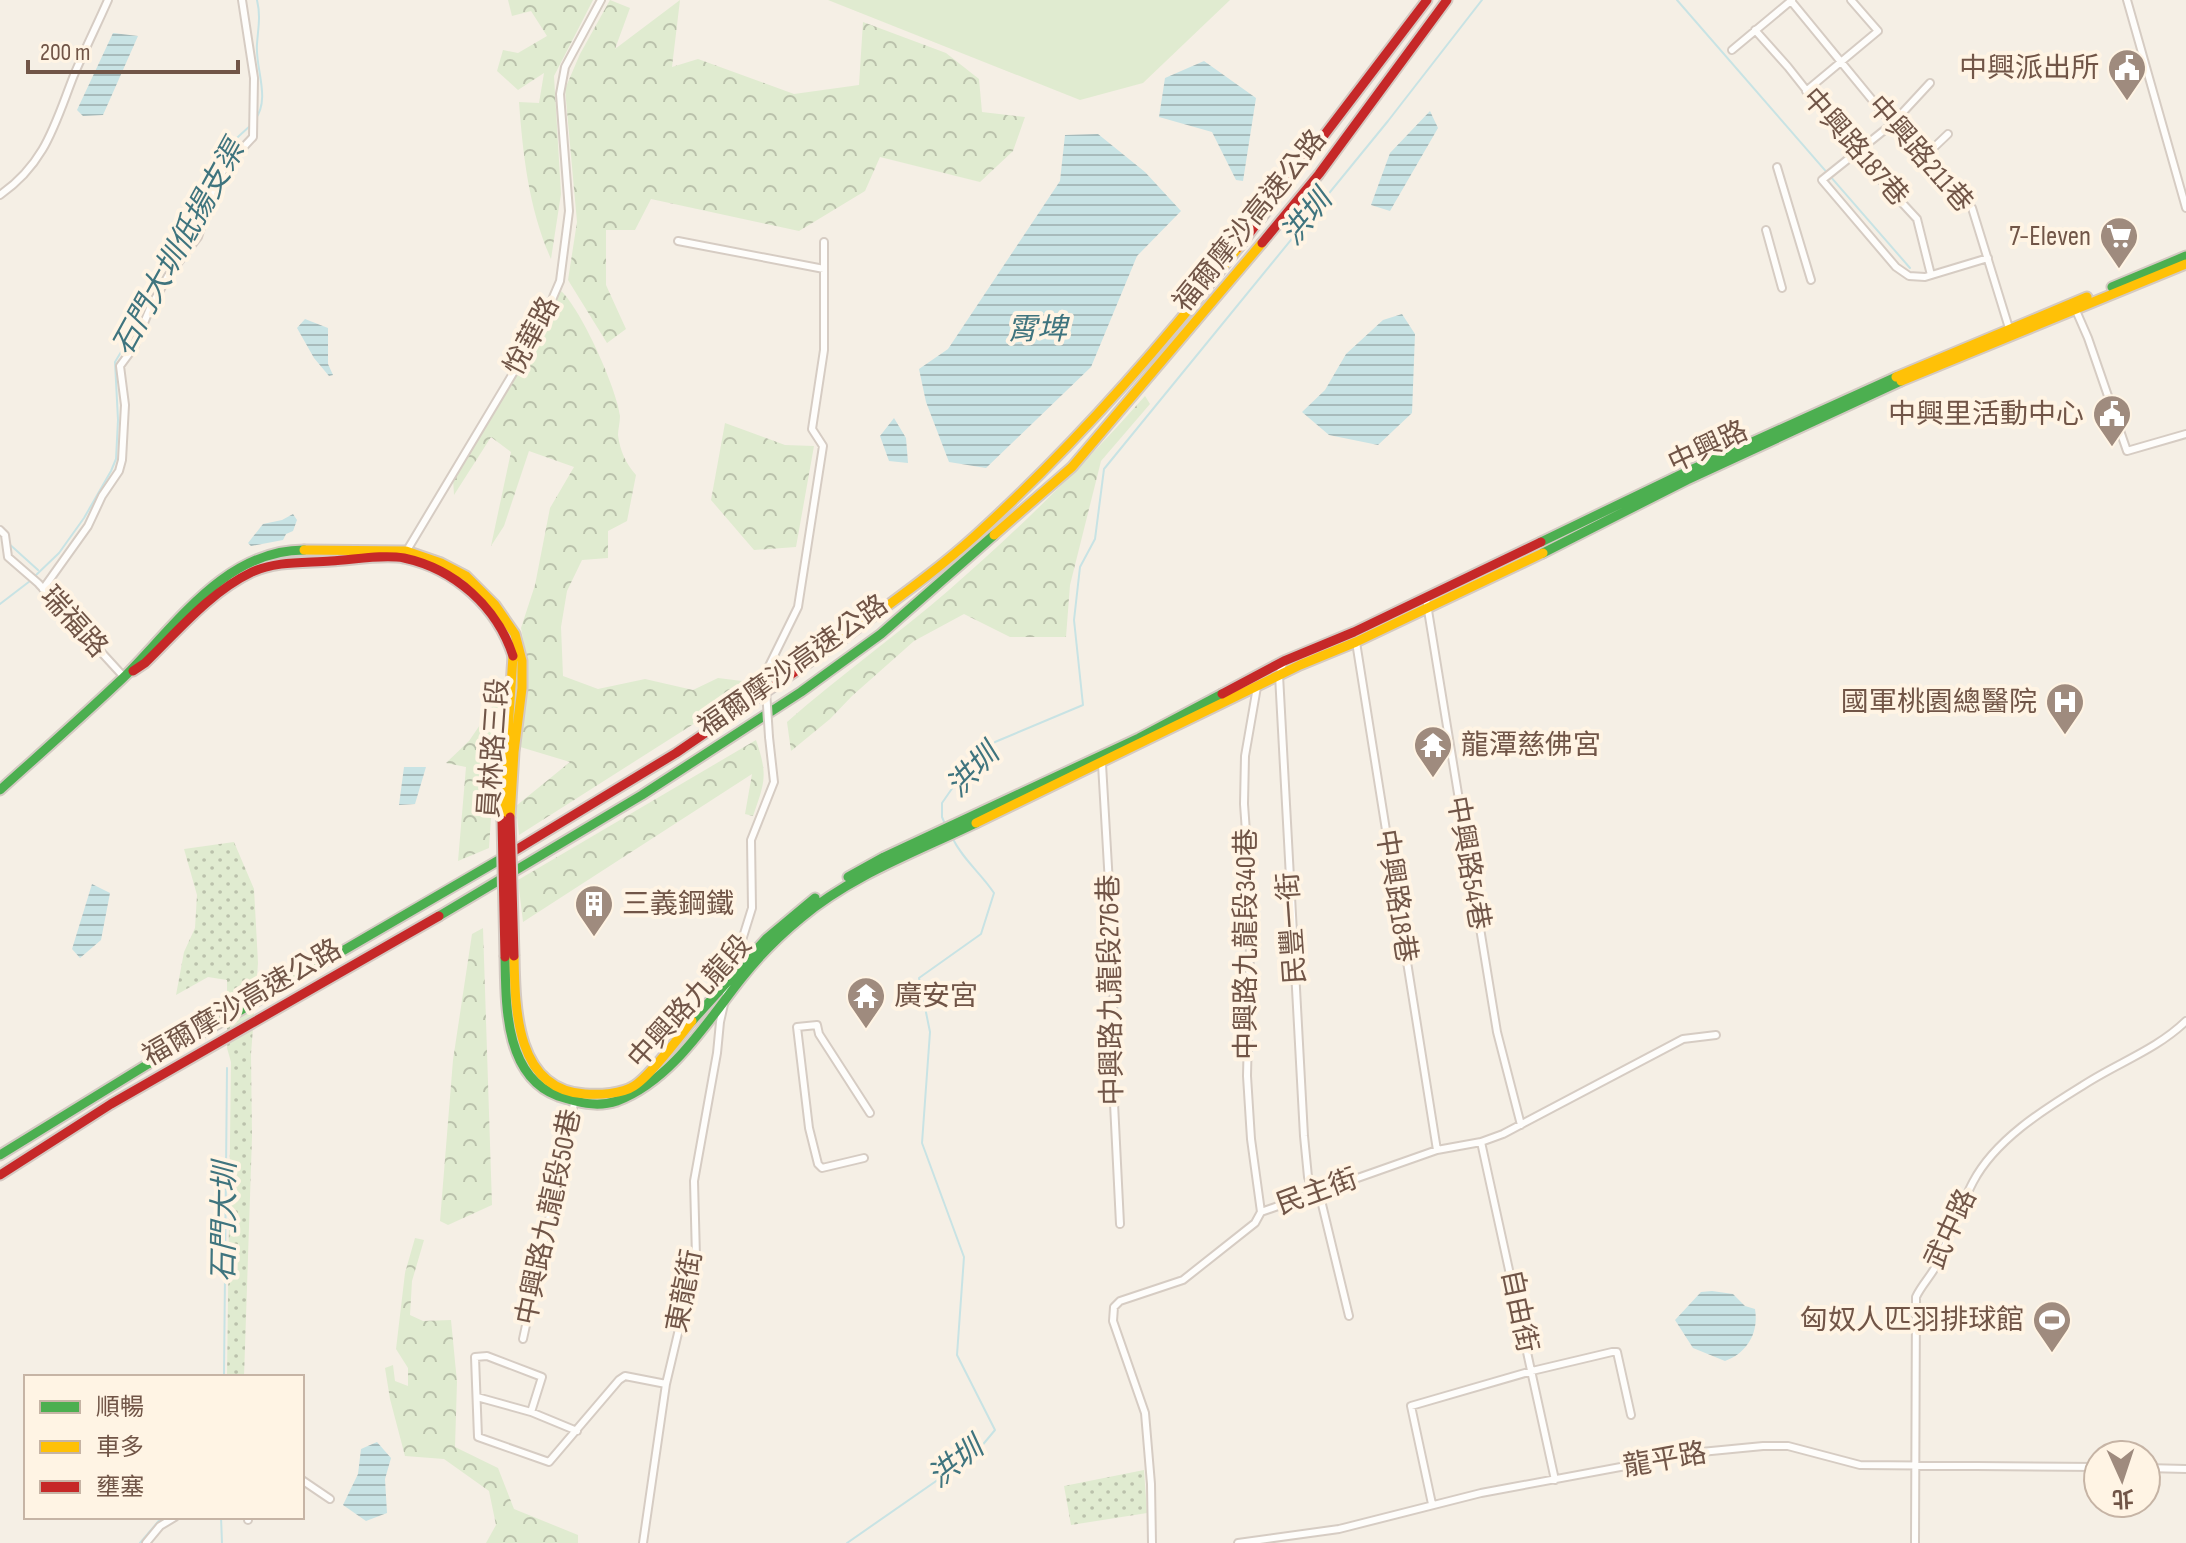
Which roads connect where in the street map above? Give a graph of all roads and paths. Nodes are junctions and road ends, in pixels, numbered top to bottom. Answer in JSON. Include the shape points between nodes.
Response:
{"nodes":[{"id":1,"x":108,"y":0,"type":"edge"},
{"id":2,"x":242,"y":0,"type":"edge"},
{"id":3,"x":601,"y":0,"type":"edge"},
{"id":4,"x":1427,"y":0,"type":"edge"},
{"id":5,"x":1447,"y":0,"type":"edge"},
{"id":6,"x":1792,"y":0,"type":"edge"},
{"id":7,"x":1851,"y":0,"type":"edge"},
{"id":8,"x":2127,"y":0,"type":"edge"},
{"id":9,"x":1755,"y":30,"type":"junction"},
{"id":10,"x":1732,"y":50,"type":"dead end"},
{"id":11,"x":1841,"y":61,"type":"junction"},
{"id":12,"x":1930,"y":83,"type":"dead end"},
{"id":13,"x":1806,"y":91,"type":"junction"},
{"id":14,"x":1892,"y":124,"type":"junction"},
{"id":15,"x":1948,"y":134,"type":"dead end"},
{"id":16,"x":1856,"y":153,"type":"junction"},
{"id":17,"x":1926,"y":155,"type":"junction"},
{"id":18,"x":1777,"y":167,"type":"dead end"},
{"id":19,"x":0,"y":195,"type":"edge"},
{"id":20,"x":2186,"y":208,"type":"edge"},
{"id":21,"x":1766,"y":230,"type":"dead end"},
{"id":22,"x":678,"y":241,"type":"dead end"},
{"id":23,"x":824,"y":242,"type":"dead end"},
{"id":24,"x":2186,"y":256,"type":"edge"},
{"id":25,"x":1988,"y":258,"type":"junction"},
{"id":26,"x":2186,"y":264,"type":"edge"},
{"id":27,"x":824,"y":269,"type":"junction"},
{"id":28,"x":1931,"y":275,"type":"junction"},
{"id":29,"x":1811,"y":280,"type":"dead end"},
{"id":30,"x":1782,"y":288,"type":"dead end"},
{"id":31,"x":2074,"y":306,"type":"junction"},
{"id":32,"x":2009,"y":328,"type":"junction"},
{"id":33,"x":2186,"y":434,"type":"edge"},
{"id":34,"x":0,"y":530,"type":"edge"},
{"id":35,"x":405,"y":554,"type":"junction"},
{"id":36,"x":43,"y":589,"type":"junction"},
{"id":37,"x":1427,"y":603,"type":"junction"},
{"id":38,"x":1356,"y":642,"type":"junction"},
{"id":39,"x":1284,"y":661,"type":"junction"},
{"id":40,"x":1279,"y":675,"type":"junction"},
{"id":41,"x":1256,"y":676,"type":"junction"},
{"id":42,"x":124,"y":677,"type":"junction"},
{"id":43,"x":1257,"y":688,"type":"junction"},
{"id":44,"x":1102,"y":760,"type":"junction"},
{"id":45,"x":0,"y":790,"type":"edge"},
{"id":46,"x":942,"y":836,"type":"junction"},
{"id":47,"x":727,"y":990,"type":"junction"},
{"id":48,"x":2186,"y":1021,"type":"edge"},
{"id":49,"x":1716,"y":1035,"type":"dead end"},
{"id":50,"x":575,"y":1099,"type":"junction"},
{"id":51,"x":870,"y":1113,"type":"dead end"},
{"id":52,"x":1521,"y":1125,"type":"junction"},
{"id":53,"x":1481,"y":1142,"type":"junction"},
{"id":54,"x":1437,"y":1150,"type":"junction"},
{"id":55,"x":0,"y":1155,"type":"edge"},
{"id":56,"x":864,"y":1158,"type":"dead end"},
{"id":57,"x":0,"y":1175,"type":"edge"},
{"id":58,"x":1316,"y":1193,"type":"junction"},
{"id":59,"x":1261,"y":1212,"type":"junction"},
{"id":60,"x":1120,"y":1224,"type":"dead end"},
{"id":61,"x":1349,"y":1316,"type":"dead end"},
{"id":62,"x":523,"y":1339,"type":"dead end"},
{"id":63,"x":1532,"y":1371,"type":"junction"},
{"id":64,"x":666,"y":1384,"type":"junction"},
{"id":65,"x":477,"y":1397,"type":"junction"},
{"id":66,"x":531,"y":1412,"type":"junction"},
{"id":67,"x":1631,"y":1415,"type":"dead end"},
{"id":68,"x":577,"y":1431,"type":"junction"},
{"id":69,"x":1917,"y":1465,"type":"junction"},
{"id":70,"x":2082,"y":1467,"type":"edge"},
{"id":71,"x":2162,"y":1468,"type":"edge"},
{"id":72,"x":2186,"y":1469,"type":"edge"},
{"id":73,"x":1555,"y":1480,"type":"junction"},
{"id":74,"x":304,"y":1481,"type":"edge"},
{"id":75,"x":330,"y":1499,"type":"dead end"},
{"id":76,"x":1432,"y":1504,"type":"junction"},
{"id":77,"x":172,"y":1519,"type":"edge"},
{"id":78,"x":146,"y":1543,"type":"edge"},
{"id":79,"x":643,"y":1543,"type":"edge"},
{"id":80,"x":1152,"y":1543,"type":"edge"},
{"id":81,"x":1238,"y":1543,"type":"edge"},
{"id":82,"x":1915,"y":1543,"type":"edge"}],
"edges":[{"from":1,"to":19,"type":"street","via":[[53,132],[36,162]]},
{"from":2,"to":36,"type":"street","via":[[254,78],[253,137],[225,167],[198,237],[168,276],[120,366],[125,405],[119,471]]},
{"from":3,"to":35,"type":"street","name":"悅華路","via":[[565,67],[560,94],[569,211],[560,281],[539,330]]},
{"from":4,"to":55,"type":"main road","name":"福爾摩沙高速公路","via":[[1304,166],[1139,370],[975,536],[866,623],[727,720]]},
{"from":5,"to":57,"type":"main road","name":"福爾摩沙高速公路","via":[[1319,174],[1072,467],[881,634],[711,752],[514,873],[111,1104]]},
{"from":6,"to":9,"type":"street"},
{"from":6,"to":11,"type":"street","name":"中興路211巷"},
{"from":7,"to":11,"type":"street","via":[[1878,31]]},
{"from":8,"to":20,"type":"street"},
{"from":9,"to":10,"type":"street"},
{"from":9,"to":13,"type":"street","name":"中興路187巷"},
{"from":11,"to":13,"type":"street"},
{"from":11,"to":14,"type":"street","name":"中興路211巷"},
{"from":12,"to":14,"type":"street"},
{"from":13,"to":16,"type":"street","name":"中興路187巷"},
{"from":14,"to":16,"type":"street"},
{"from":14,"to":17,"type":"street","name":"中興路211巷"},
{"from":15,"to":17,"type":"street"},
{"from":16,"to":28,"type":"street","name":"中興路187巷","via":[[1917,219]]},
{"from":16,"to":28,"type":"street","via":[[1826,177],[1896,267],[1909,276]]},
{"from":17,"to":25,"type":"street","name":"中興路211巷","via":[[1972,208]]},
{"from":18,"to":29,"type":"street"},
{"from":21,"to":30,"type":"street"},
{"from":22,"to":27,"type":"street"},
{"from":23,"to":27,"type":"street"},
{"from":24,"to":31,"type":"main road","name":"中興路"},
{"from":25,"to":28,"type":"street"},
{"from":25,"to":32,"type":"street","name":"中興路211巷"},
{"from":26,"to":31,"type":"main road","name":"中興路"},
{"from":27,"to":47,"type":"street","name":"東龍街","bridge":true,"via":[[824,350],[812,429],[823,446],[798,607],[765,674],[774,782],[751,840],[752,908]]},
{"from":31,"to":32,"type":"main road","name":"中興路"},
{"from":31,"to":33,"type":"street","via":[[2127,451]]},
{"from":31,"to":37,"type":"main road","name":"中興路"},
{"from":32,"to":37,"type":"main road","name":"中興路","via":[[1686,472]]},
{"from":34,"to":36,"type":"street","name":"瑞福路","via":[[8,557]]},
{"from":35,"to":42,"type":"main road","name":"員林路三段","via":[[298,550],[243,566],[194,602]]},
{"from":35,"to":50,"type":"main road","name":"員林路三段","bridge":true,"via":[[466,576],[515,634],[522,688],[506,818],[510,1001],[533,1065],[553,1089]]},
{"from":36,"to":42,"type":"street","name":"瑞福路"},
{"from":37,"to":38,"type":"main road","name":"中興路"},
{"from":37,"to":39,"type":"main road","name":"中興路"},
{"from":37,"to":52,"type":"street","name":"中興路54巷","via":[[1497,1032]]},
{"from":38,"to":40,"type":"main road","name":"中興路"},
{"from":38,"to":54,"type":"street","name":"中興路18巷"},
{"from":39,"to":40,"type":"street","name":"民豐一街"},
{"from":39,"to":41,"type":"main road","name":"中興路"},
{"from":40,"to":43,"type":"main road","name":"中興路"},
{"from":40,"to":58,"type":"street","name":"民豐一街","via":[[1304,1136],[1308,1177]]},
{"from":41,"to":43,"type":"street","name":"中興路九龍段340巷"},
{"from":41,"to":44,"type":"main road"},
{"from":42,"to":45,"type":"main road","name":"員林路三段"},
{"from":43,"to":44,"type":"main road"},
{"from":43,"to":59,"type":"street","name":"中興路九龍段340巷","via":[[1245,756],[1244,804],[1251,902],[1247,1076]]},
{"from":44,"to":46,"type":"main road"},
{"from":44,"to":60,"type":"street","name":"中興路九龍段276巷"},
{"from":46,"to":47,"type":"main road","name":"中興路九龍段","via":[[816,904]]},
{"from":46,"to":47,"type":"main road","name":"中興路九龍段","via":[[884,857],[798,910],[767,938]]},
{"from":47,"to":50,"type":"main road","name":"中興路九龍段","via":[[633,1087]]},
{"from":47,"to":50,"type":"main road","name":"中興路九龍段","via":[[654,1080],[635,1094],[609,1104]]},
{"from":47,"to":64,"type":"street","name":"東龍街","via":[[694,1181],[696,1257]]},
{"from":48,"to":69,"type":"street","name":"武中路","via":[[2018,1130],[1974,1180],[1934,1271],[1916,1297]]},
{"from":49,"to":52,"type":"street","name":"民主街","via":[[1683,1039]]},
{"from":50,"to":62,"type":"street","name":"中興路九龍段50巷"},
{"from":51,"to":56,"type":"street","via":[[817,1025],[797,1027],[818,1164],[822,1168]]},
{"from":52,"to":53,"type":"street","name":"民主街"},
{"from":53,"to":54,"type":"street","name":"民主街"},
{"from":53,"to":63,"type":"street","name":"自由街"},
{"from":54,"to":58,"type":"street","name":"民主街"},
{"from":58,"to":59,"type":"street","name":"民主街"},
{"from":58,"to":61,"type":"street","name":"民豐一街"},
{"from":59,"to":80,"type":"street","name":"民主街","via":[[1255,1223],[1183,1280],[1114,1307],[1113,1321],[1145,1413]]},
{"from":63,"to":67,"type":"street","via":[[1617,1352]]},
{"from":63,"to":73,"type":"street","name":"自由街"},
{"from":63,"to":76,"type":"street","via":[[1411,1406]]},
{"from":64,"to":68,"type":"street","via":[[625,1376]]},
{"from":64,"to":79,"type":"street","name":"東龍街"},
{"from":65,"to":66,"type":"street"},
{"from":65,"to":66,"type":"street","via":[[475,1357],[487,1356],[542,1377]]},
{"from":65,"to":68,"type":"street","via":[[478,1437],[549,1462]]},
{"from":66,"to":68,"type":"street"},
{"from":69,"to":70,"type":"street","name":"龍平路"},
{"from":69,"to":73,"type":"street","name":"龍平路","via":[[1860,1465],[1788,1446],[1763,1446],[1701,1452]]},
{"from":69,"to":82,"type":"street","name":"武中路"},
{"from":71,"to":72,"type":"street"},
{"from":73,"to":76,"type":"street","name":"龍平路"},
{"from":74,"to":75,"type":"street"},
{"from":76,"to":81,"type":"street","name":"龍平路","via":[[1339,1529]]},
{"from":77,"to":78,"type":"street"}]}
